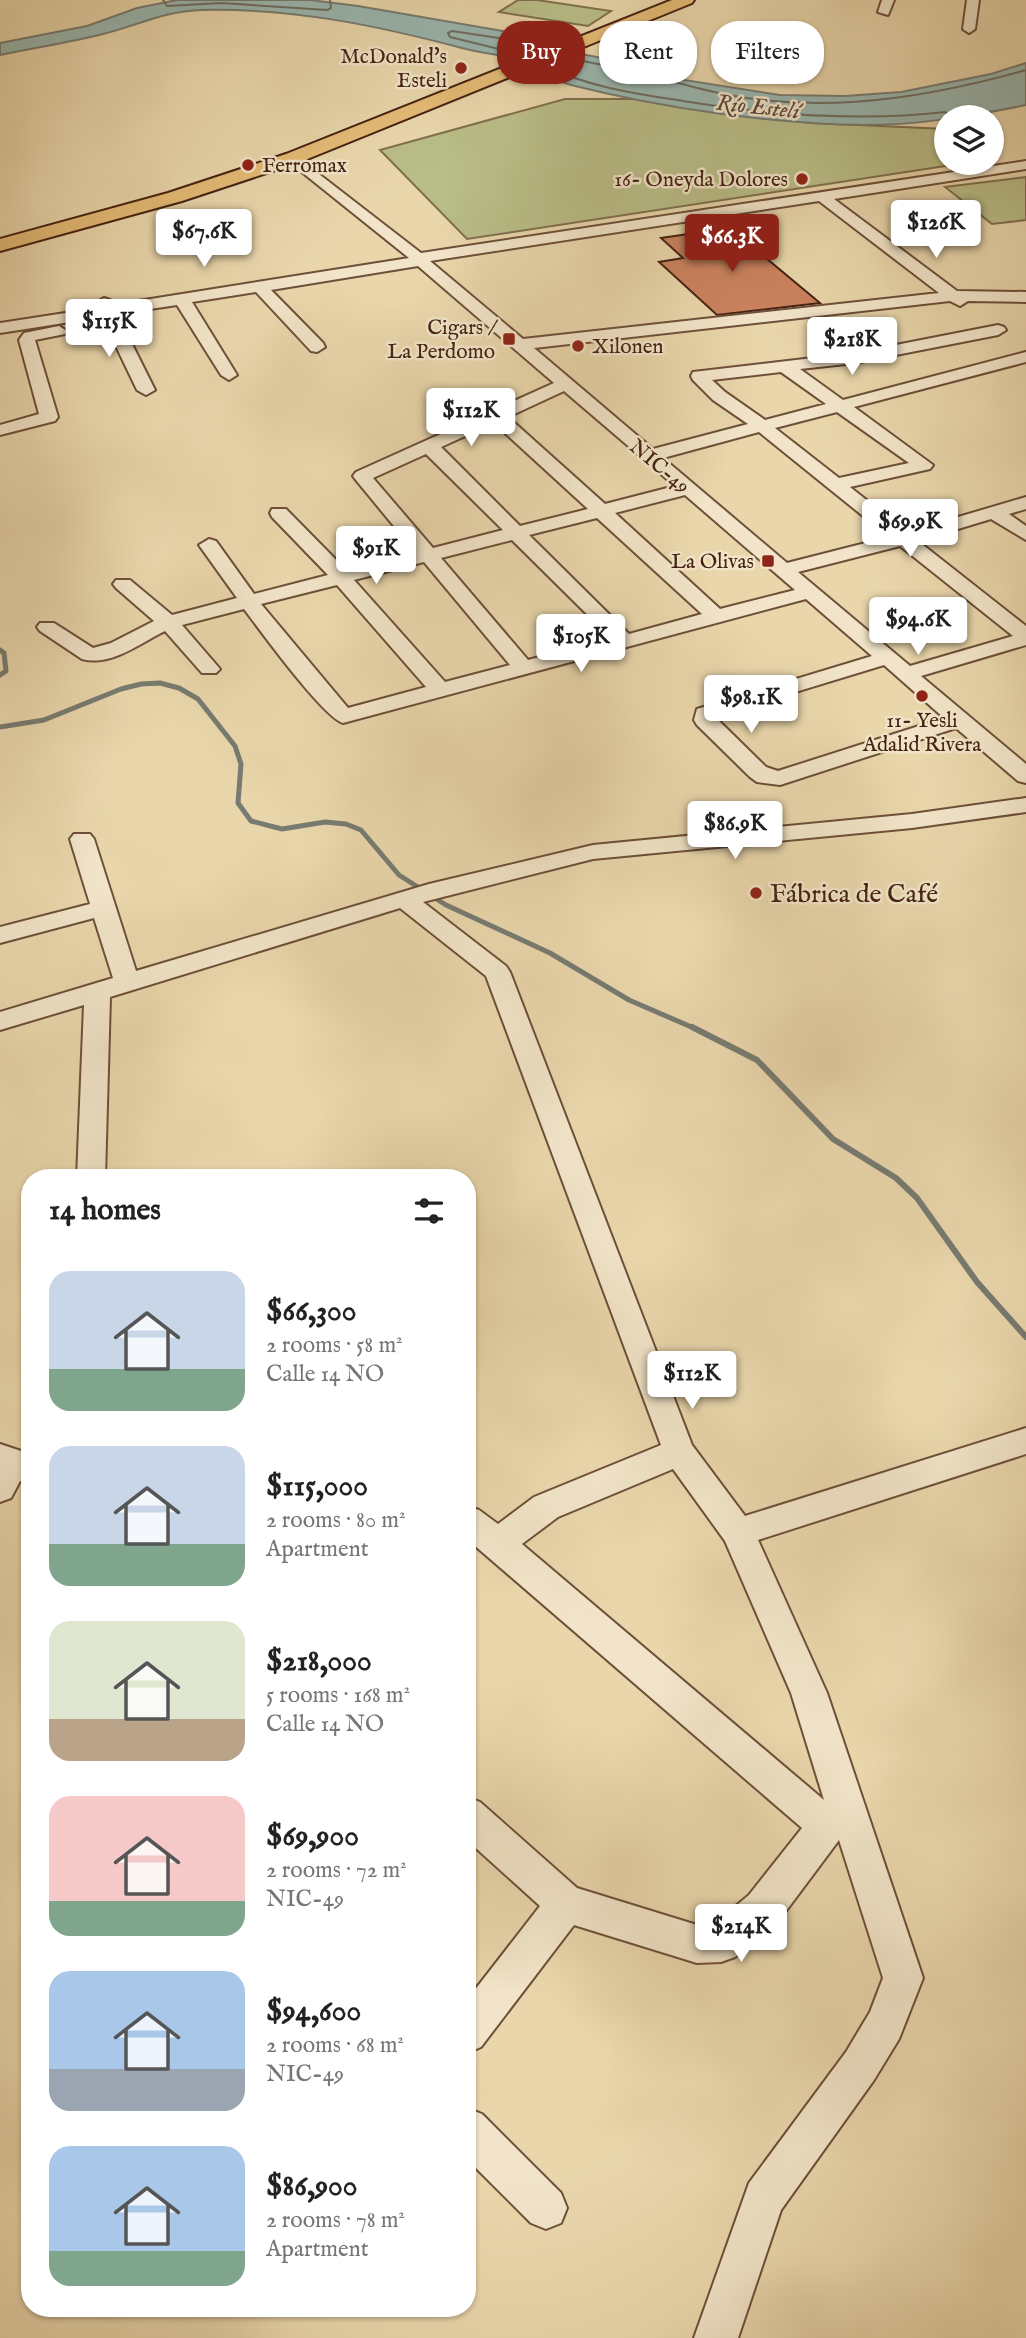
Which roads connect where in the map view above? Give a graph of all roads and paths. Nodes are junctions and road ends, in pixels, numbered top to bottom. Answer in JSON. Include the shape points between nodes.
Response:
{"nodes":[{"id":1,"x":686,"y":0,"type":"edge"},
{"id":2,"x":973,"y":0,"type":"edge"},
{"id":3,"x":969,"y":29,"type":"dead end"},
{"id":4,"x":293,"y":158,"type":"junction"},
{"id":5,"x":1026,"y":165,"type":"edge"},
{"id":6,"x":823,"y":197,"type":"junction"},
{"id":7,"x":0,"y":245,"type":"edge"},
{"id":8,"x":417,"y":258,"type":"junction"},
{"id":9,"x":260,"y":287,"type":"junction"},
{"id":10,"x":954,"y":296,"type":"junction"},
{"id":11,"x":1026,"y":298,"type":"edge"},
{"id":12,"x":182,"y":299,"type":"junction"},
{"id":13,"x":107,"y":312,"type":"junction"},
{"id":14,"x":0,"y":319,"type":"edge"},
{"id":15,"x":0,"y":328,"type":"edge"},
{"id":16,"x":517,"y":345,"type":"junction"},
{"id":17,"x":1015,"y":345,"type":"edge"},
{"id":18,"x":317,"y":347,"type":"dead end"},
{"id":19,"x":787,"y":368,"type":"junction"},
{"id":20,"x":229,"y":374,"type":"dead end"},
{"id":21,"x":564,"y":385,"type":"junction"},
{"id":22,"x":146,"y":390,"type":"dead end"},
{"id":23,"x":843,"y":406,"type":"junction"},
{"id":24,"x":497,"y":416,"type":"junction"},
{"id":25,"x":763,"y":427,"type":"junction"},
{"id":26,"x":0,"y":430,"type":"edge"},
{"id":27,"x":429,"y":446,"type":"junction"},
{"id":28,"x":648,"y":456,"type":"junction"},
{"id":29,"x":835,"y":485,"type":"junction"},
{"id":30,"x":687,"y":489,"type":"junction"},
{"id":31,"x":1026,"y":503,"type":"edge"},
{"id":32,"x":601,"y":511,"type":"junction"},
{"id":33,"x":279,"y":513,"type":"dead end"},
{"id":34,"x":994,"y":513,"type":"junction"},
{"id":35,"x":516,"y":533,"type":"junction"},
{"id":36,"x":1026,"y":534,"type":"edge"},
{"id":37,"x":904,"y":539,"type":"junction"},
{"id":38,"x":209,"y":545,"type":"dead end"},
{"id":39,"x":428,"y":555,"type":"junction"},
{"id":40,"x":782,"y":570,"type":"junction"},
{"id":41,"x":341,"y":577,"type":"junction"},
{"id":42,"x":123,"y":584,"type":"dead end"},
{"id":43,"x":809,"y":592,"type":"junction"},
{"id":44,"x":247,"y":601,"type":"junction"},
{"id":45,"x":717,"y":617,"type":"junction"},
{"id":46,"x":169,"y":623,"type":"junction"},
{"id":47,"x":47,"y":627,"type":"dead end"},
{"id":48,"x":1026,"y":637,"type":"edge"},
{"id":49,"x":625,"y":641,"type":"junction"},
{"id":50,"x":886,"y":658,"type":"junction"},
{"id":51,"x":523,"y":668,"type":"junction"},
{"id":52,"x":209,"y":669,"type":"dead end"},
{"id":53,"x":905,"y":674,"type":"junction"},
{"id":54,"x":440,"y":690,"type":"junction"},
{"id":55,"x":959,"y":720,"type":"junction"},
{"id":56,"x":1026,"y":776,"type":"edge"},
{"id":57,"x":1026,"y":805,"type":"edge"},
{"id":58,"x":82,"y":839,"type":"dead end"},
{"id":59,"x":420,"y":895,"type":"junction"},
{"id":60,"x":103,"y":908,"type":"junction"},
{"id":61,"x":0,"y":935,"type":"edge"},
{"id":62,"x":127,"y":983,"type":"junction"},
{"id":63,"x":97,"y":992,"type":"junction"},
{"id":64,"x":0,"y":1021,"type":"edge"},
{"id":65,"x":91,"y":1169,"type":"edge"},
{"id":66,"x":1026,"y":1441,"type":"edge"},
{"id":67,"x":679,"y":1452,"type":"junction"},
{"id":68,"x":476,"y":1527,"type":"edge"},
{"id":69,"x":738,"y":1532,"type":"junction"},
{"id":70,"x":498,"y":1543,"type":"junction"},
{"id":71,"x":835,"y":1814,"type":"junction"},
{"id":72,"x":476,"y":1823,"type":"edge"},
{"id":73,"x":566,"y":1904,"type":"junction"},
{"id":74,"x":476,"y":2021,"type":"edge"},
{"id":75,"x":476,"y":2138,"type":"edge"},
{"id":76,"x":546,"y":2208,"type":"dead end"},
{"id":77,"x":716,"y":2338,"type":"edge"}],
"edges":[{"from":1,"to":4,"type":"highway"},
{"from":2,"to":3,"type":"street"},
{"from":4,"to":7,"type":"highway"},
{"from":4,"to":8,"type":"street","name":"NIC-49","number":"NIC-49"},
{"from":5,"to":6,"type":"street"},
{"from":6,"to":8,"type":"street"},
{"from":6,"to":10,"type":"street"},
{"from":8,"to":9,"type":"street"},
{"from":8,"to":13,"type":"street"},
{"from":8,"to":16,"type":"street","name":"NIC-49","number":"NIC-49"},
{"from":9,"to":12,"type":"street"},
{"from":9,"to":18,"type":"street"},
{"from":10,"to":11,"type":"street"},
{"from":10,"to":16,"type":"street"},
{"from":10,"to":17,"type":"street"},
{"from":12,"to":13,"type":"street"},
{"from":12,"to":20,"type":"street"},
{"from":13,"to":14,"type":"street"},
{"from":13,"to":15,"type":"street"},
{"from":13,"to":22,"type":"street"},
{"from":13,"to":26,"type":"street","via":[[30,336],[27,340],[49,417]]},
{"from":16,"to":21,"type":"street","name":"NIC-49","number":"NIC-49"},
{"from":17,"to":19,"type":"street"},
{"from":17,"to":23,"type":"street"},
{"from":19,"to":23,"type":"street"},
{"from":19,"to":25,"type":"street","via":[[699,376]]},
{"from":21,"to":24,"type":"street"},
{"from":21,"to":28,"type":"street","name":"NIC-49","number":"NIC-49"},
{"from":23,"to":25,"type":"street"},
{"from":23,"to":29,"type":"street","via":[[924,465]]},
{"from":24,"to":27,"type":"street"},
{"from":24,"to":32,"type":"street"},
{"from":25,"to":28,"type":"street"},
{"from":25,"to":29,"type":"street"},
{"from":27,"to":35,"type":"street"},
{"from":27,"to":39,"type":"street","via":[[362,476]]},
{"from":28,"to":30,"type":"street","name":"NIC-49","number":"NIC-49"},
{"from":29,"to":37,"type":"street"},
{"from":30,"to":32,"type":"street"},
{"from":30,"to":40,"type":"street","name":"NIC-49","number":"NIC-49"},
{"from":31,"to":34,"type":"street"},
{"from":32,"to":35,"type":"street"},
{"from":32,"to":45,"type":"street"},
{"from":33,"to":41,"type":"street"},
{"from":34,"to":36,"type":"street"},
{"from":34,"to":37,"type":"street"},
{"from":35,"to":39,"type":"street"},
{"from":35,"to":49,"type":"street"},
{"from":37,"to":40,"type":"street"},
{"from":37,"to":48,"type":"street"},
{"from":38,"to":44,"type":"street"},
{"from":39,"to":41,"type":"street"},
{"from":39,"to":51,"type":"street"},
{"from":40,"to":43,"type":"street","name":"NIC-49","number":"NIC-49"},
{"from":41,"to":44,"type":"street"},
{"from":41,"to":54,"type":"street"},
{"from":42,"to":46,"type":"street"},
{"from":43,"to":45,"type":"street"},
{"from":43,"to":50,"type":"street","name":"NIC-49","number":"NIC-49"},
{"from":44,"to":46,"type":"street"},
{"from":44,"to":54,"type":"street","via":[[343,716]]},
{"from":45,"to":49,"type":"street"},
{"from":46,"to":47,"type":"street","via":[[96,655]]},
{"from":46,"to":52,"type":"street"},
{"from":48,"to":53,"type":"street"},
{"from":49,"to":51,"type":"street"},
{"from":50,"to":53,"type":"street","name":"NIC-49","number":"NIC-49"},
{"from":50,"to":55,"type":"street","via":[[709,711],[705,720],[758,772],[780,778]]},
{"from":51,"to":54,"type":"street"},
{"from":53,"to":55,"type":"street","name":"NIC-49","number":"NIC-49"},
{"from":55,"to":56,"type":"street","name":"NIC-49","number":"NIC-49"},
{"from":57,"to":59,"type":"street","via":[[757,838],[626,847]]},
{"from":58,"to":60,"type":"street"},
{"from":59,"to":62,"type":"street"},
{"from":59,"to":67,"type":"street","via":[[497,972]]},
{"from":60,"to":61,"type":"street"},
{"from":60,"to":62,"type":"street"},
{"from":62,"to":63,"type":"street"},
{"from":63,"to":64,"type":"street"},
{"from":63,"to":65,"type":"street"},
{"from":66,"to":69,"type":"street"},
{"from":67,"to":69,"type":"street"},
{"from":67,"to":70,"type":"street","via":[[571,1494]]},
{"from":68,"to":70,"type":"street"},
{"from":69,"to":71,"type":"street","via":[[809,1693]]},
{"from":70,"to":71,"type":"street"},
{"from":71,"to":73,"type":"street","via":[[763,1909],[721,1943],[697,1944]]},
{"from":71,"to":77,"type":"street","via":[[904,1978],[885,2025],[860,2066],[764,2198]]},
{"from":72,"to":73,"type":"street"},
{"from":73,"to":74,"type":"street"},
{"from":75,"to":76,"type":"street"}]}
